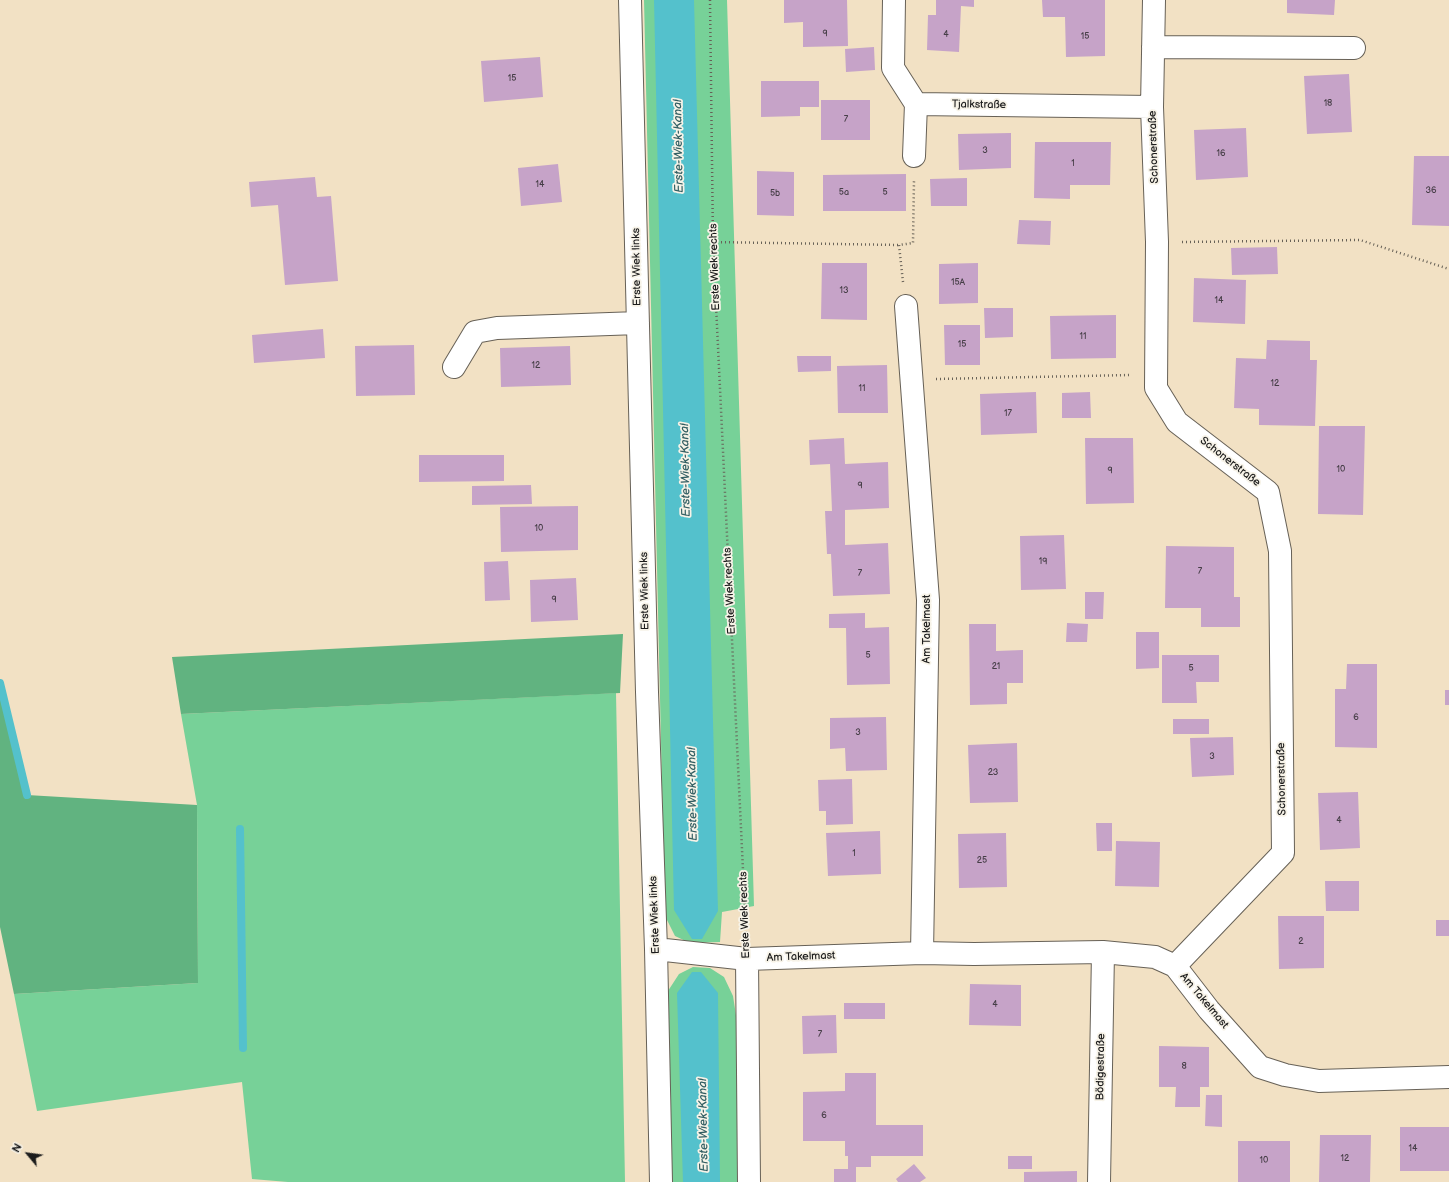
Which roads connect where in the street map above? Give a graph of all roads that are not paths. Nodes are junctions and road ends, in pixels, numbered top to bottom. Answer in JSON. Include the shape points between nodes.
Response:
{"nodes":[{"id":1,"x":630,"y":0,"type":"edge"},
{"id":2,"x":894,"y":0,"type":"edge"},
{"id":3,"x":1154,"y":0,"type":"edge"},
{"id":4,"x":1153,"y":47,"type":"junction"},
{"id":5,"x":1354,"y":48,"type":"dead end"},
{"id":6,"x":916,"y":104,"type":"junction"},
{"id":7,"x":1152,"y":107,"type":"junction"},
{"id":8,"x":914,"y":156,"type":"road end"},
{"id":9,"x":906,"y":306,"type":"road end"},
{"id":10,"x":638,"y":323,"type":"junction"},
{"id":11,"x":454,"y":367,"type":"dead end"},
{"id":12,"x":656,"y":949,"type":"junction"},
{"id":13,"x":1103,"y":952,"type":"junction"},
{"id":14,"x":922,"y":953,"type":"junction"},
{"id":15,"x":747,"y":959,"type":"junction"},
{"id":16,"x":1175,"y":966,"type":"junction"},
{"id":17,"x":1449,"y":1077,"type":"edge"},
{"id":18,"x":661,"y":1182,"type":"edge"},
{"id":19,"x":749,"y":1182,"type":"edge"},
{"id":20,"x":1099,"y":1182,"type":"edge"}],
"edges":[{"from":1,"to":10,"type":"street","name":"Erste Wiek links"},
{"from":2,"to":6,"type":"street","via":[[893,68]]},
{"from":3,"to":4,"type":"street","name":"Schonerstraße"},
{"from":4,"to":5,"type":"street"},
{"from":4,"to":7,"type":"street","name":"Schonerstraße"},
{"from":6,"to":7,"type":"street","name":"Tjalkstraße"},
{"from":6,"to":8,"type":"street"},
{"from":7,"to":16,"type":"street","name":"Schonerstraße","via":[[1157,242],[1156,388],[1177,422],[1268,492],[1280,551],[1283,853]]},
{"from":9,"to":14,"type":"street","name":"Am Takelmast","via":[[928,600]]},
{"from":10,"to":11,"type":"street","via":[[497,328],[475,332]]},
{"from":10,"to":12,"type":"street","name":"Erste Wiek links"},
{"from":12,"to":15,"type":"street","name":"Am Takelmast"},
{"from":12,"to":18,"type":"street","name":"Erste Wiek links"},
{"from":13,"to":14,"type":"street","name":"Am Takelmast"},
{"from":13,"to":16,"type":"street","name":"Am Takelmast","via":[[1155,957]]},
{"from":13,"to":20,"type":"street","name":"Bödigestraße"},
{"from":14,"to":15,"type":"street","name":"Am Takelmast"},
{"from":15,"to":19,"type":"street","name":"Erste Wiek rechts"},
{"from":16,"to":17,"type":"street","name":"Am Takelmast","via":[[1209,1010],[1260,1067],[1285,1075],[1319,1081]]}]}
